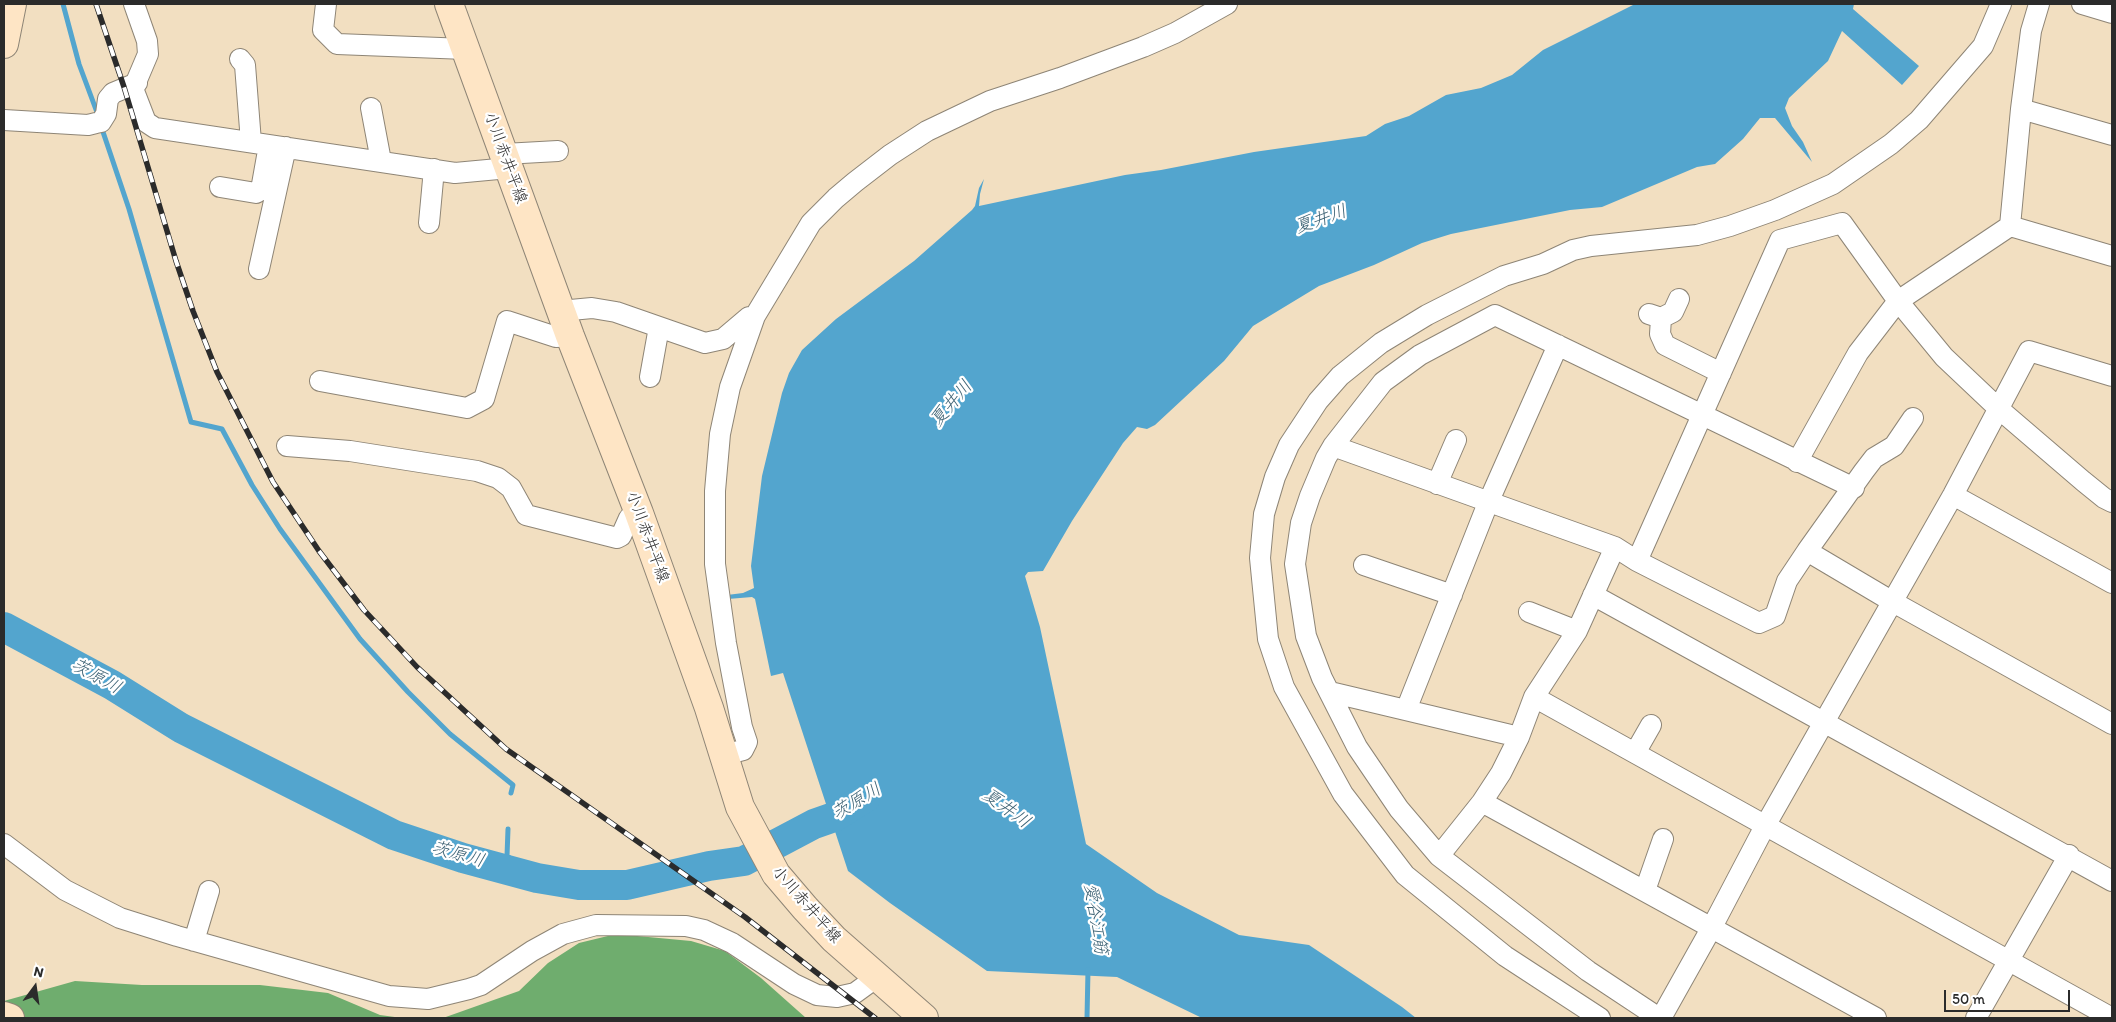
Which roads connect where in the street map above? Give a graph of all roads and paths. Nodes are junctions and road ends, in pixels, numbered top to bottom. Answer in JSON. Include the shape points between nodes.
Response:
{"nodes":[{"id":1,"x":12,"y":4,"type":"edge"},
{"id":2,"x":134,"y":4,"type":"edge"},
{"id":3,"x":326,"y":4,"type":"edge"},
{"id":4,"x":449,"y":4,"type":"edge"},
{"id":5,"x":1227,"y":4,"type":"edge"},
{"id":6,"x":2001,"y":4,"type":"edge"},
{"id":7,"x":2039,"y":4,"type":"edge"},
{"id":8,"x":2082,"y":4,"type":"edge"},
{"id":9,"x":2112,"y":13,"type":"edge"},
{"id":10,"x":4,"y":44,"type":"edge"},
{"id":11,"x":466,"y":49,"type":"junction"},
{"id":12,"x":240,"y":59,"type":"dead end"},
{"id":13,"x":137,"y":83,"type":"junction"},
{"id":14,"x":371,"y":108,"type":"dead end"},
{"id":15,"x":2021,"y":109,"type":"junction"},
{"id":16,"x":4,"y":120,"type":"edge"},
{"id":17,"x":2112,"y":135,"type":"edge"},
{"id":18,"x":268,"y":145,"type":"junction"},
{"id":19,"x":558,"y":151,"type":"dead end"},
{"id":20,"x":381,"y":161,"type":"junction"},
{"id":21,"x":506,"y":161,"type":"junction"},
{"id":22,"x":434,"y":169,"type":"junction"},
{"id":23,"x":220,"y":187,"type":"dead end"},
{"id":24,"x":429,"y":222,"type":"dead end"},
{"id":25,"x":2010,"y":226,"type":"junction"},
{"id":26,"x":2112,"y":256,"type":"edge"},
{"id":27,"x":259,"y":270,"type":"dead end"},
{"id":28,"x":1679,"y":299,"type":"dead end"},
{"id":29,"x":1898,"y":301,"type":"junction"},
{"id":30,"x":560,"y":311,"type":"junction"},
{"id":31,"x":755,"y":316,"type":"junction"},
{"id":32,"x":659,"y":327,"type":"junction"},
{"id":33,"x":570,"y":336,"type":"junction"},
{"id":34,"x":1558,"y":345,"type":"junction"},
{"id":35,"x":1721,"y":373,"type":"junction"},
{"id":36,"x":2112,"y":376,"type":"edge"},
{"id":37,"x":650,"y":377,"type":"dead end"},
{"id":38,"x":320,"y":381,"type":"dead end"},
{"id":39,"x":1999,"y":409,"type":"junction"},
{"id":40,"x":1702,"y":415,"type":"junction"},
{"id":41,"x":1913,"y":418,"type":"dead end"},
{"id":42,"x":1456,"y":440,"type":"dead end"},
{"id":43,"x":287,"y":446,"type":"dead end"},
{"id":44,"x":1333,"y":446,"type":"junction"},
{"id":45,"x":1797,"y":462,"type":"junction"},
{"id":46,"x":1437,"y":484,"type":"junction"},
{"id":47,"x":1854,"y":488,"type":"junction"},
{"id":48,"x":1953,"y":495,"type":"junction"},
{"id":49,"x":2112,"y":502,"type":"edge"},
{"id":50,"x":1488,"y":503,"type":"junction"},
{"id":51,"x":639,"y":513,"type":"junction"},
{"id":52,"x":1615,"y":547,"type":"junction"},
{"id":53,"x":1807,"y":551,"type":"junction"},
{"id":54,"x":1637,"y":561,"type":"junction"},
{"id":55,"x":1364,"y":565,"type":"dead end"},
{"id":56,"x":2112,"y":583,"type":"edge"},
{"id":57,"x":1452,"y":595,"type":"junction"},
{"id":58,"x":1593,"y":595,"type":"junction"},
{"id":59,"x":1893,"y":602,"type":"junction"},
{"id":60,"x":1530,"y":612,"type":"dead end"},
{"id":61,"x":1577,"y":631,"type":"junction"},
{"id":62,"x":1330,"y":692,"type":"junction"},
{"id":63,"x":1534,"y":697,"type":"junction"},
{"id":64,"x":1406,"y":710,"type":"junction"},
{"id":65,"x":1824,"y":723,"type":"junction"},
{"id":66,"x":2112,"y":724,"type":"edge"},
{"id":67,"x":1651,"y":725,"type":"dead end"},
{"id":68,"x":1519,"y":736,"type":"junction"},
{"id":69,"x":1636,"y":754,"type":"junction"},
{"id":70,"x":725,"y":762,"type":"junction"},
{"id":71,"x":1482,"y":802,"type":"junction"},
{"id":72,"x":1765,"y":826,"type":"junction"},
{"id":73,"x":1663,"y":840,"type":"dead end"},
{"id":74,"x":4,"y":844,"type":"edge"},
{"id":75,"x":2069,"y":855,"type":"junction"},
{"id":76,"x":1439,"y":856,"type":"junction"},
{"id":77,"x":2112,"y":880,"type":"edge"},
{"id":78,"x":1644,"y":890,"type":"junction"},
{"id":79,"x":208,"y":891,"type":"dead end"},
{"id":80,"x":1712,"y":927,"type":"junction"},
{"id":81,"x":194,"y":941,"type":"junction"},
{"id":82,"x":2008,"y":961,"type":"junction"},
{"id":83,"x":877,"y":977,"type":"junction"},
{"id":84,"x":4,"y":1016,"type":"edge"},
{"id":85,"x":10,"y":1018,"type":"edge"},
{"id":86,"x":924,"y":1018,"type":"edge"},
{"id":87,"x":1600,"y":1018,"type":"edge"},
{"id":88,"x":1660,"y":1018,"type":"edge"},
{"id":89,"x":1876,"y":1018,"type":"edge"},
{"id":90,"x":1976,"y":1018,"type":"edge"},
{"id":91,"x":2112,"y":1018,"type":"edge"}],
"edges":[{"from":1,"to":10,"type":"main road"},
{"from":2,"to":13,"type":"street","via":[[148,48],[147,60]]},
{"from":3,"to":11,"type":"street","via":[[323,30],[337,44]]},
{"from":4,"to":11,"type":"main road","name":"小川赤井平線"},
{"from":5,"to":31,"type":"street","via":[[1143,47],[990,101],[927,131],[890,155],[836,198],[812,223]]},
{"from":6,"to":87,"type":"street","via":[[1983,46],[1918,120],[1891,144],[1833,184],[1775,210],[1697,235],[1573,250],[1543,264],[1504,276],[1427,316],[1381,343],[1340,376],[1318,401],[1290,445],[1276,477],[1264,514],[1260,558],[1268,639],[1284,687],[1343,794],[1404,875],[1505,956]]},
{"from":7,"to":15,"type":"street","via":[[2031,31]]},
{"from":8,"to":9,"type":"street"},
{"from":11,"to":21,"type":"main road","name":"小川赤井平線"},
{"from":12,"to":18,"type":"street","via":[[246,65]]},
{"from":13,"to":16,"type":"street","via":[[108,98],[106,114],[98,123]]},
{"from":13,"to":18,"type":"street","via":[[134,91],[150,126],[171,132]]},
{"from":14,"to":20,"type":"street"},
{"from":15,"to":17,"type":"street"},
{"from":15,"to":25,"type":"street"},
{"from":18,"to":20,"type":"street"},
{"from":18,"to":23,"type":"street","via":[[261,190],[256,193]]},
{"from":18,"to":27,"type":"street"},
{"from":19,"to":21,"type":"street"},
{"from":20,"to":22,"type":"street"},
{"from":21,"to":22,"type":"street","via":[[455,173]]},
{"from":21,"to":30,"type":"main road","name":"小川赤井平線"},
{"from":22,"to":24,"type":"street"},
{"from":25,"to":26,"type":"street"},
{"from":25,"to":29,"type":"street"},
{"from":28,"to":35,"type":"street","via":[[1673,312],[1655,316],[1665,345]]},
{"from":29,"to":35,"type":"street","via":[[1842,223],[1780,240]]},
{"from":29,"to":39,"type":"street","via":[[1944,357]]},
{"from":29,"to":45,"type":"street","via":[[1858,353]]},
{"from":30,"to":32,"type":"street","via":[[579,308],[604,310]]},
{"from":30,"to":33,"type":"main road","name":"小川赤井平線"},
{"from":31,"to":32,"type":"street","via":[[749,317],[723,339],[711,343]]},
{"from":31,"to":70,"type":"street","via":[[730,386],[720,434],[714,491],[717,580],[726,643],[747,742],[743,750]]},
{"from":32,"to":37,"type":"street"},
{"from":33,"to":38,"type":"street","via":[[556,337],[507,321],[484,399],[468,408]]},
{"from":33,"to":51,"type":"main road","name":"小川赤井平線"},
{"from":34,"to":40,"type":"street"},
{"from":34,"to":44,"type":"street","via":[[1495,315],[1420,355],[1382,382]]},
{"from":34,"to":50,"type":"street"},
{"from":35,"to":40,"type":"street"},
{"from":36,"to":39,"type":"street","via":[[2029,351]]},
{"from":39,"to":48,"type":"street"},
{"from":39,"to":49,"type":"street"},
{"from":40,"to":45,"type":"street"},
{"from":40,"to":54,"type":"street"},
{"from":41,"to":47,"type":"street","via":[[1894,446],[1874,458]]},
{"from":42,"to":46,"type":"street"},
{"from":43,"to":51,"type":"street","via":[[350,451],[477,471],[498,478],[511,488],[526,515],[617,538],[629,518]]},
{"from":44,"to":46,"type":"street"},
{"from":44,"to":62,"type":"street","via":[[1301,523],[1295,564],[1306,636]]},
{"from":45,"to":47,"type":"street"},
{"from":46,"to":50,"type":"street"},
{"from":47,"to":53,"type":"street"},
{"from":48,"to":56,"type":"street"},
{"from":48,"to":59,"type":"street"},
{"from":50,"to":52,"type":"street"},
{"from":50,"to":57,"type":"street"},
{"from":51,"to":70,"type":"main road","name":"小川赤井平線","via":[[709,708]]},
{"from":52,"to":54,"type":"street"},
{"from":52,"to":58,"type":"street"},
{"from":53,"to":54,"type":"street","via":[[1787,581],[1775,616],[1759,624]]},
{"from":53,"to":59,"type":"street"},
{"from":55,"to":57,"type":"street"},
{"from":57,"to":64,"type":"street"},
{"from":58,"to":61,"type":"street"},
{"from":58,"to":65,"type":"street"},
{"from":59,"to":65,"type":"street"},
{"from":59,"to":66,"type":"street"},
{"from":60,"to":61,"type":"street"},
{"from":61,"to":63,"type":"street"},
{"from":62,"to":64,"type":"street"},
{"from":62,"to":76,"type":"street","via":[[1357,747],[1399,809]]},
{"from":63,"to":68,"type":"street"},
{"from":63,"to":69,"type":"street"},
{"from":64,"to":68,"type":"street"},
{"from":65,"to":72,"type":"street"},
{"from":65,"to":75,"type":"street"},
{"from":67,"to":69,"type":"street"},
{"from":68,"to":71,"type":"street"},
{"from":69,"to":72,"type":"street"},
{"from":70,"to":83,"type":"main road","name":"小川赤井平線","via":[[740,807],[776,874],[834,939]]},
{"from":71,"to":76,"type":"street"},
{"from":71,"to":78,"type":"street"},
{"from":72,"to":80,"type":"street"},
{"from":72,"to":82,"type":"street"},
{"from":73,"to":78,"type":"street"},
{"from":74,"to":81,"type":"street","via":[[65,890],[101,909]]},
{"from":75,"to":77,"type":"street"},
{"from":75,"to":82,"type":"street"},
{"from":76,"to":88,"type":"street","via":[[1588,971]]},
{"from":78,"to":80,"type":"street"},
{"from":79,"to":81,"type":"street"},
{"from":80,"to":88,"type":"street"},
{"from":80,"to":89,"type":"street"},
{"from":81,"to":83,"type":"street","via":[[372,993],[409,998],[428,998],[481,985],[563,934],[596,926],[686,926],[704,930],[732,943],[817,996],[837,997],[855,993]]},
{"from":82,"to":90,"type":"street"},
{"from":82,"to":91,"type":"street"},
{"from":83,"to":86,"type":"main road","name":"小川赤井平線"},
{"from":84,"to":85,"type":"main road"}]}
